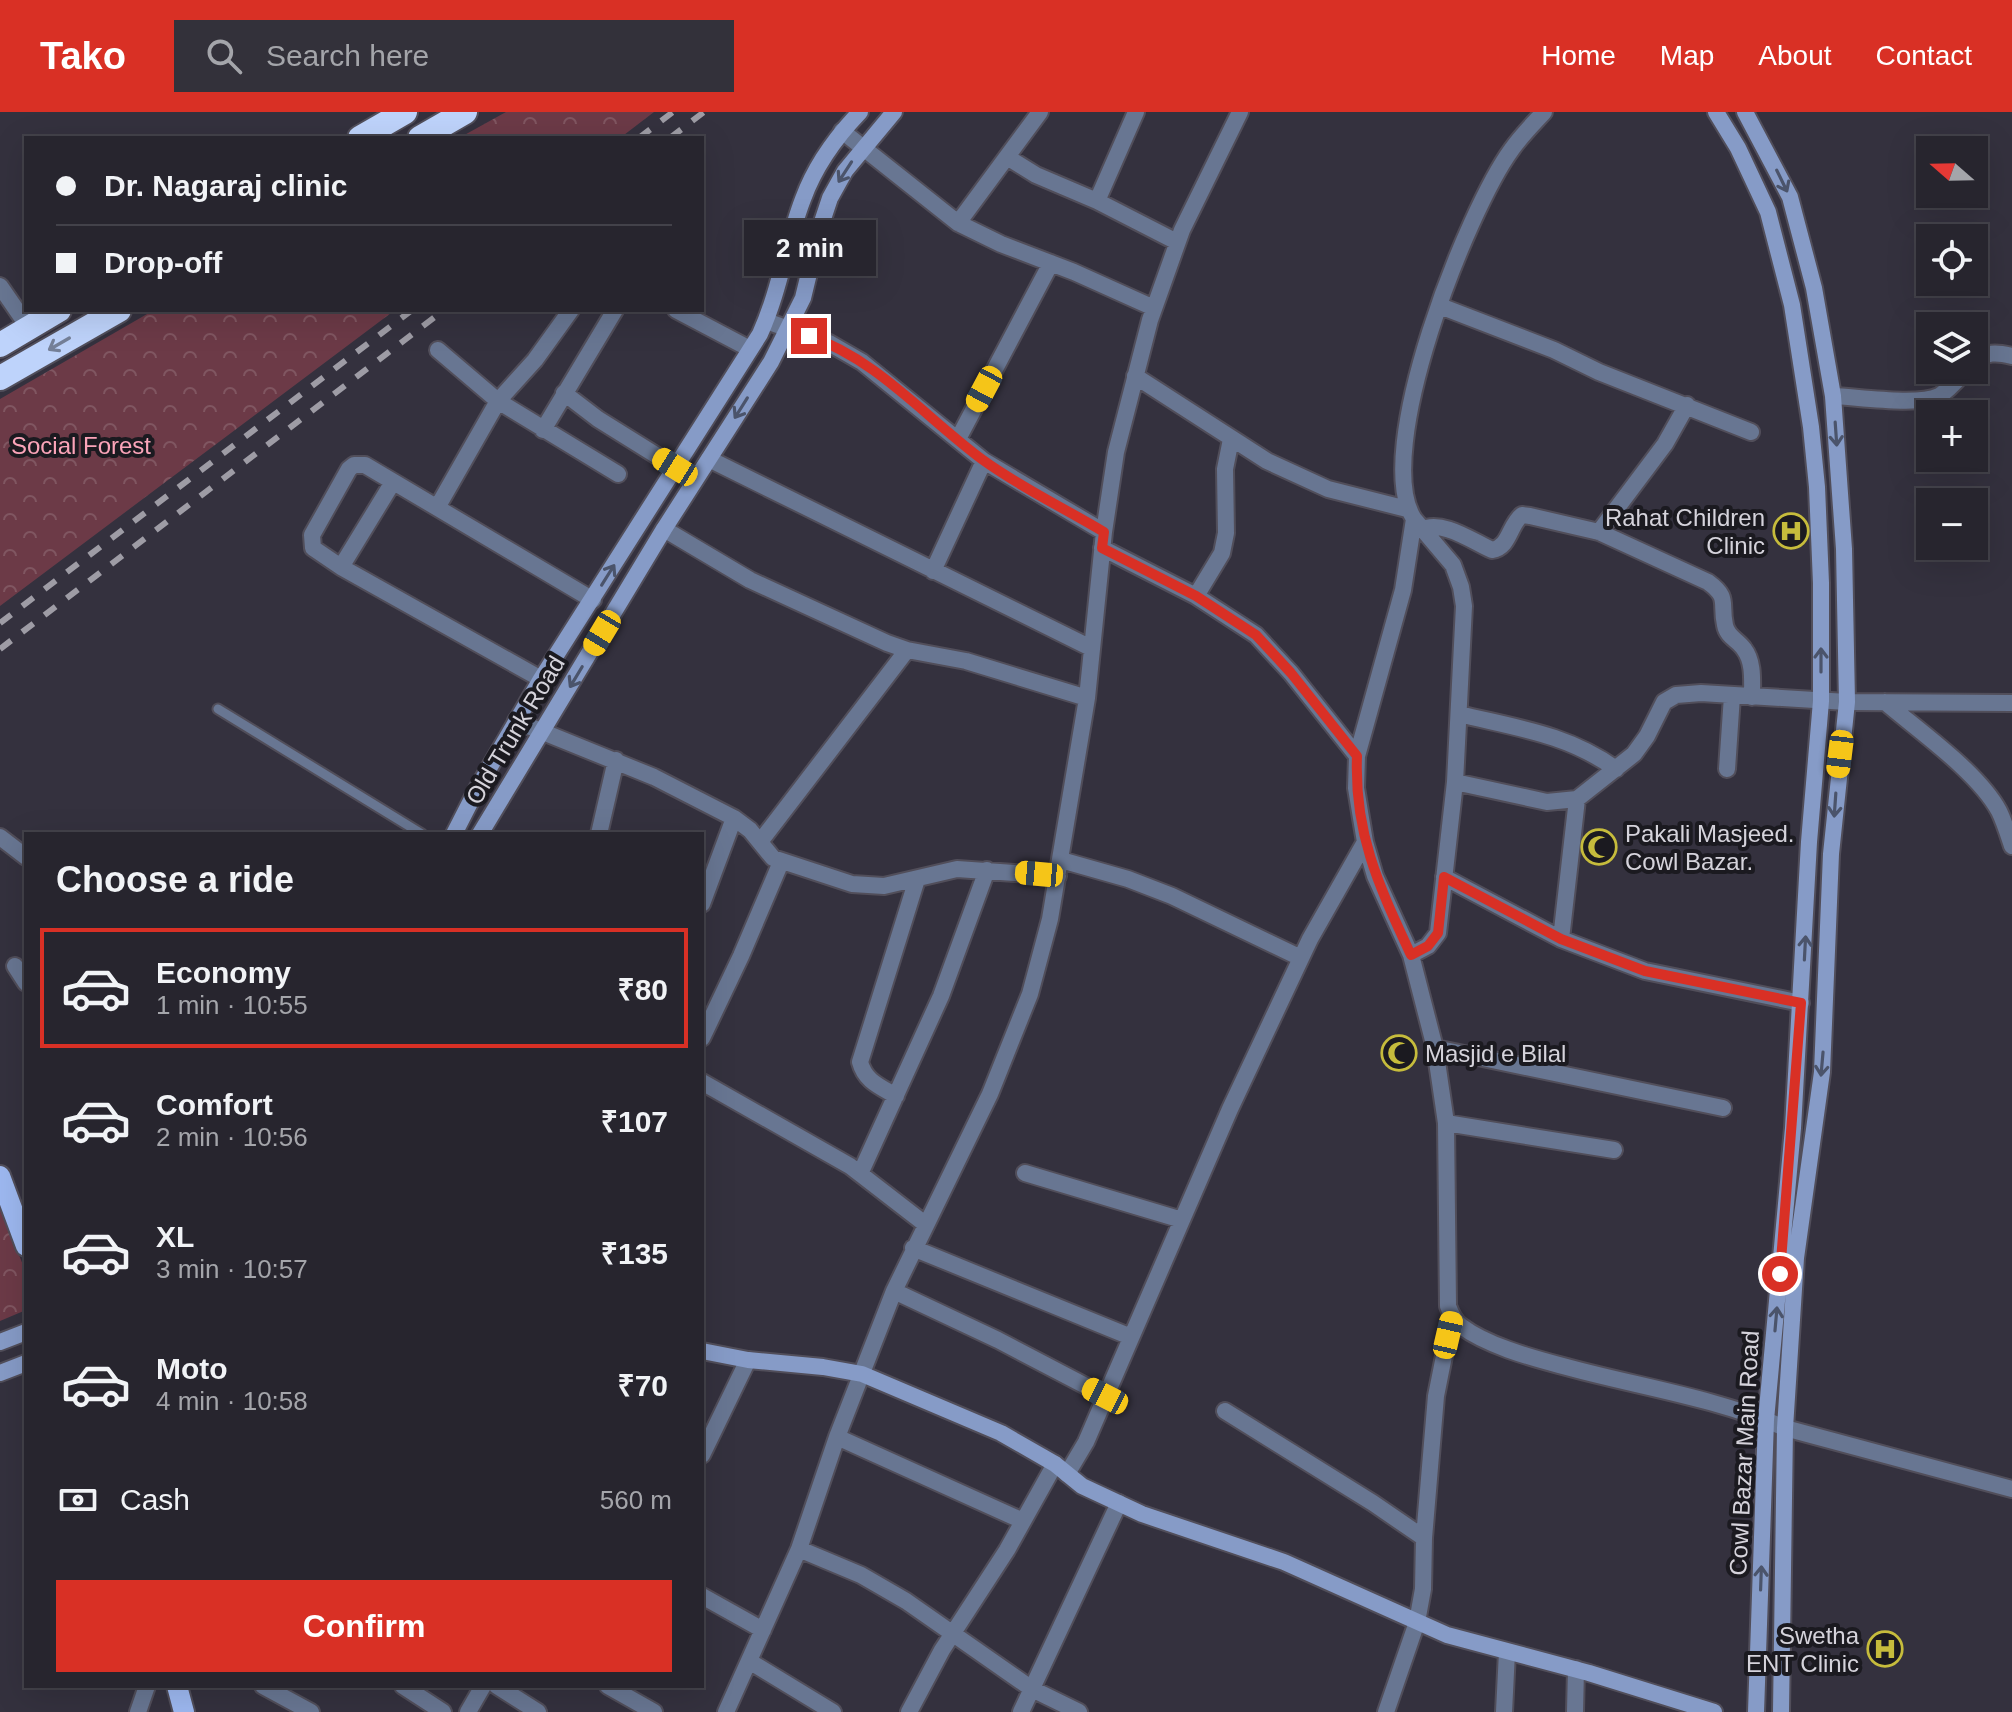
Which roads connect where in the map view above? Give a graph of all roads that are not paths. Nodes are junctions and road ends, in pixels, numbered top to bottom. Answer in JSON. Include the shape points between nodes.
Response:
{"nodes":[{"id":1,"x":405,"y":112,"type":"edge"},
{"id":2,"x":465,"y":112,"type":"edge"},
{"id":3,"x":860,"y":112,"type":"edge"},
{"id":4,"x":894,"y":112,"type":"edge"},
{"id":5,"x":1040,"y":112,"type":"edge"},
{"id":6,"x":1136,"y":112,"type":"edge"},
{"id":7,"x":1240,"y":112,"type":"edge"},
{"id":8,"x":1544,"y":112,"type":"edge"},
{"id":9,"x":1716,"y":112,"type":"edge"},
{"id":10,"x":1745,"y":112,"type":"edge"},
{"id":11,"x":842,"y":131,"type":"junction"},
{"id":12,"x":363,"y":136,"type":"edge"},
{"id":13,"x":423,"y":136,"type":"edge"},
{"id":14,"x":864,"y":146,"type":"junction"},
{"id":15,"x":1007,"y":157,"type":"junction"},
{"id":16,"x":1097,"y":201,"type":"junction"},
{"id":17,"x":958,"y":223,"type":"junction"},
{"id":18,"x":1177,"y":242,"type":"junction"},
{"id":19,"x":1051,"y":263,"type":"junction"},
{"id":20,"x":0,"y":286,"type":"edge"},
{"id":21,"x":1440,"y":306,"type":"junction"},
{"id":22,"x":1154,"y":308,"type":"junction"},
{"id":23,"x":56,"y":312,"type":"edge"},
{"id":24,"x":116,"y":312,"type":"edge"},
{"id":25,"x":570,"y":312,"type":"edge"},
{"id":26,"x":614,"y":312,"type":"edge"},
{"id":27,"x":680,"y":312,"type":"edge"},
{"id":28,"x":1818,"y":315,"type":"junction"},
{"id":29,"x":1794,"y":318,"type":"junction"},
{"id":30,"x":766,"y":321,"type":"junction"},
{"id":31,"x":29,"y":328,"type":"junction"},
{"id":32,"x":789,"y":329,"type":"junction"},
{"id":33,"x":0,"y":345,"type":"edge"},
{"id":34,"x":750,"y":349,"type":"junction"},
{"id":35,"x":438,"y":350,"type":"dead end"},
{"id":36,"x":1988,"y":353,"type":"edge"},
{"id":37,"x":2012,"y":356,"type":"edge"},
{"id":38,"x":1135,"y":376,"type":"junction"},
{"id":39,"x":0,"y":378,"type":"edge"},
{"id":40,"x":1953,"y":384,"type":"edge"},
{"id":41,"x":564,"y":393,"type":"junction"},
{"id":42,"x":1833,"y":396,"type":"junction"},
{"id":43,"x":498,"y":401,"type":"junction"},
{"id":44,"x":1687,"y":405,"type":"junction"},
{"id":45,"x":543,"y":430,"type":"junction"},
{"id":46,"x":1751,"y":432,"type":"dead end"},
{"id":47,"x":958,"y":439,"type":"junction"},
{"id":48,"x":1231,"y":439,"type":"junction"},
{"id":49,"x":709,"y":459,"type":"junction"},
{"id":50,"x":984,"y":461,"type":"junction"},
{"id":51,"x":675,"y":467,"type":"junction"},
{"id":52,"x":618,"y":474,"type":"dead end"},
{"id":53,"x":393,"y":482,"type":"junction"},
{"id":54,"x":438,"y":506,"type":"junction"},
{"id":55,"x":1414,"y":520,"type":"junction"},
{"id":56,"x":664,"y":529,"type":"junction"},
{"id":57,"x":1599,"y":532,"type":"junction"},
{"id":58,"x":1103,"y":540,"type":"junction"},
{"id":59,"x":341,"y":567,"type":"junction"},
{"id":60,"x":933,"y":571,"type":"junction"},
{"id":61,"x":1196,"y":596,"type":"junction"},
{"id":62,"x":593,"y":600,"type":"junction"},
{"id":63,"x":1091,"y":648,"type":"junction"},
{"id":64,"x":907,"y":650,"type":"junction"},
{"id":65,"x":541,"y":679,"type":"junction"},
{"id":66,"x":1732,"y":696,"type":"junction"},
{"id":67,"x":1752,"y":697,"type":"junction"},
{"id":68,"x":1087,"y":698,"type":"junction"},
{"id":69,"x":1821,"y":701,"type":"junction"},
{"id":70,"x":1847,"y":702,"type":"junction"},
{"id":71,"x":1885,"y":702,"type":"junction"},
{"id":72,"x":2012,"y":703,"type":"edge"},
{"id":73,"x":218,"y":709,"type":"dead end"},
{"id":74,"x":1459,"y":714,"type":"junction"},
{"id":75,"x":516,"y":721,"type":"junction"},
{"id":76,"x":542,"y":732,"type":"junction"},
{"id":77,"x":1357,"y":756,"type":"junction"},
{"id":78,"x":616,"y":760,"type":"junction"},
{"id":79,"x":1616,"y":769,"type":"junction"},
{"id":80,"x":1727,"y":769,"type":"dead end"},
{"id":81,"x":1455,"y":782,"type":"junction"},
{"id":82,"x":1577,"y":799,"type":"junction"},
{"id":83,"x":734,"y":818,"type":"junction"},
{"id":84,"x":419,"y":832,"type":"edge"},
{"id":85,"x":455,"y":832,"type":"edge"},
{"id":86,"x":481,"y":832,"type":"edge"},
{"id":87,"x":599,"y":832,"type":"edge"},
{"id":88,"x":0,"y":837,"type":"edge"},
{"id":89,"x":760,"y":842,"type":"junction"},
{"id":90,"x":1365,"y":842,"type":"junction"},
{"id":91,"x":2012,"y":846,"type":"edge"},
{"id":92,"x":24,"y":855,"type":"edge"},
{"id":93,"x":781,"y":862,"type":"junction"},
{"id":94,"x":1059,"y":868,"type":"junction"},
{"id":95,"x":987,"y":870,"type":"junction"},
{"id":96,"x":1444,"y":877,"type":"junction"},
{"id":97,"x":917,"y":879,"type":"junction"},
{"id":98,"x":704,"y":899,"type":"edge"},
{"id":99,"x":1561,"y":939,"type":"junction"},
{"id":100,"x":1411,"y":955,"type":"junction"},
{"id":101,"x":1301,"y":958,"type":"junction"},
{"id":102,"x":15,"y":966,"type":"dead end"},
{"id":103,"x":24,"y":980,"type":"edge"},
{"id":104,"x":1826,"y":996,"type":"junction"},
{"id":105,"x":1801,"y":999,"type":"junction"},
{"id":106,"x":704,"y":1034,"type":"edge"},
{"id":107,"x":1435,"y":1048,"type":"junction"},
{"id":108,"x":704,"y":1083,"type":"edge"},
{"id":109,"x":896,"y":1096,"type":"junction"},
{"id":110,"x":1723,"y":1108,"type":"dead end"},
{"id":111,"x":1446,"y":1123,"type":"junction"},
{"id":112,"x":1614,"y":1150,"type":"dead end"},
{"id":113,"x":1025,"y":1173,"type":"dead end"},
{"id":114,"x":860,"y":1174,"type":"junction"},
{"id":115,"x":0,"y":1176,"type":"edge"},
{"id":116,"x":1182,"y":1220,"type":"junction"},
{"id":117,"x":925,"y":1224,"type":"junction"},
{"id":118,"x":24,"y":1241,"type":"edge"},
{"id":119,"x":913,"y":1248,"type":"junction"},
{"id":120,"x":894,"y":1291,"type":"junction"},
{"id":121,"x":1452,"y":1316,"type":"junction"},
{"id":122,"x":24,"y":1333,"type":"edge"},
{"id":123,"x":1131,"y":1337,"type":"junction"},
{"id":124,"x":0,"y":1342,"type":"edge"},
{"id":125,"x":704,"y":1351,"type":"edge"},
{"id":126,"x":748,"y":1360,"type":"junction"},
{"id":127,"x":24,"y":1364,"type":"edge"},
{"id":128,"x":0,"y":1373,"type":"edge"},
{"id":129,"x":862,"y":1374,"type":"junction"},
{"id":130,"x":1105,"y":1396,"type":"junction"},
{"id":131,"x":1225,"y":1411,"type":"dead end"},
{"id":132,"x":1766,"y":1420,"type":"junction"},
{"id":133,"x":1785,"y":1428,"type":"junction"},
{"id":134,"x":837,"y":1437,"type":"junction"},
{"id":135,"x":704,"y":1451,"type":"edge"},
{"id":136,"x":1061,"y":1469,"type":"junction"},
{"id":137,"x":2012,"y":1489,"type":"edge"},
{"id":138,"x":1119,"y":1503,"type":"junction"},
{"id":139,"x":1023,"y":1521,"type":"junction"},
{"id":140,"x":1424,"y":1538,"type":"junction"},
{"id":141,"x":799,"y":1549,"type":"junction"},
{"id":142,"x":704,"y":1597,"type":"edge"},
{"id":143,"x":1417,"y":1622,"type":"junction"},
{"id":144,"x":763,"y":1630,"type":"junction"},
{"id":145,"x":952,"y":1633,"type":"junction"},
{"id":146,"x":1507,"y":1652,"type":"junction"},
{"id":147,"x":749,"y":1661,"type":"junction"},
{"id":148,"x":1576,"y":1669,"type":"junction"},
{"id":149,"x":146,"y":1688,"type":"edge"},
{"id":150,"x":267,"y":1688,"type":"edge"},
{"id":151,"x":406,"y":1688,"type":"edge"},
{"id":152,"x":482,"y":1688,"type":"edge"},
{"id":153,"x":500,"y":1688,"type":"edge"},
{"id":154,"x":612,"y":1688,"type":"edge"},
{"id":155,"x":1032,"y":1689,"type":"junction"},
{"id":156,"x":138,"y":1712,"type":"edge"},
{"id":157,"x":311,"y":1712,"type":"edge"},
{"id":158,"x":443,"y":1712,"type":"edge"},
{"id":159,"x":468,"y":1712,"type":"edge"},
{"id":160,"x":538,"y":1712,"type":"edge"},
{"id":161,"x":654,"y":1712,"type":"edge"},
{"id":162,"x":726,"y":1712,"type":"edge"},
{"id":163,"x":833,"y":1712,"type":"edge"},
{"id":164,"x":909,"y":1712,"type":"edge"},
{"id":165,"x":1021,"y":1712,"type":"edge"},
{"id":166,"x":1079,"y":1712,"type":"edge"},
{"id":167,"x":1386,"y":1712,"type":"edge"},
{"id":168,"x":1504,"y":1712,"type":"edge"},
{"id":169,"x":1575,"y":1712,"type":"edge"},
{"id":170,"x":1714,"y":1712,"type":"edge"},
{"id":171,"x":1756,"y":1712,"type":"edge"},
{"id":172,"x":1781,"y":1712,"type":"edge"}],
"edges":[{"from":1,"to":12,"type":"highway"},
{"from":2,"to":13,"type":"highway"},
{"from":3,"to":11,"type":"street"},
{"from":4,"to":14,"type":"street","name":"Old Trunk Road"},
{"from":5,"to":15,"type":"street"},
{"from":6,"to":16,"type":"street"},
{"from":7,"to":18,"type":"street"},
{"from":8,"to":21,"type":"street","via":[[1510,151],[1477,214]]},
{"from":9,"to":29,"type":"street","name":"Cowl Bazar Main Road","via":[[1768,212]]},
{"from":10,"to":28,"type":"street","one_way":true,"via":[[1790,197]]},
{"from":11,"to":14,"type":"street"},
{"from":11,"to":30,"type":"street","via":[[799,209]]},
{"from":14,"to":17,"type":"street"},
{"from":14,"to":32,"type":"street","name":"Old Trunk Road","one_way":true,"via":[[830,198],[803,298]]},
{"from":15,"to":16,"type":"street"},
{"from":15,"to":17,"type":"street"},
{"from":16,"to":18,"type":"street"},
{"from":17,"to":19,"type":"street"},
{"from":18,"to":22,"type":"street"},
{"from":19,"to":22,"type":"street"},
{"from":19,"to":47,"type":"street"},
{"from":20,"to":31,"type":"street"},
{"from":21,"to":44,"type":"street"},
{"from":21,"to":55,"type":"street","via":[[1410,410],[1402,476]]},
{"from":22,"to":38,"type":"street"},
{"from":23,"to":31,"type":"highway"},
{"from":24,"to":39,"type":"highway","one_way":true},
{"from":25,"to":43,"type":"street"},
{"from":26,"to":41,"type":"street"},
{"from":27,"to":34,"type":"street"},
{"from":28,"to":29,"type":"street"},
{"from":28,"to":42,"type":"street"},
{"from":69,"to":29,"type":"street","name":"Cowl Bazar Main Road","one_way":true,"via":[[1817,487]]},
{"from":30,"to":32,"type":"street"},
{"from":30,"to":34,"type":"street"},
{"from":31,"to":33,"type":"highway"},
{"from":32,"to":47,"type":"street","via":[[862,362]]},
{"from":32,"to":49,"type":"street","name":"Old Trunk Road","one_way":true},
{"from":34,"to":51,"type":"street"},
{"from":35,"to":43,"type":"street"},
{"from":36,"to":37,"type":"street"},
{"from":38,"to":48,"type":"street"},
{"from":38,"to":58,"type":"street","via":[[1116,452]]},
{"from":40,"to":42,"type":"street","via":[[1937,397],[1922,400]]},
{"from":41,"to":45,"type":"street"},
{"from":41,"to":51,"type":"street"},
{"from":42,"to":70,"type":"street","one_way":true},
{"from":43,"to":45,"type":"street"},
{"from":43,"to":54,"type":"street"},
{"from":44,"to":46,"type":"street"},
{"from":44,"to":57,"type":"street","via":[[1665,444]]},
{"from":45,"to":52,"type":"street"},
{"from":47,"to":50,"type":"street"},
{"from":48,"to":55,"type":"street","via":[[1328,489]]},
{"from":48,"to":61,"type":"street","via":[[1222,553]]},
{"from":49,"to":56,"type":"street","name":"Old Trunk Road"},
{"from":49,"to":60,"type":"street"},
{"from":50,"to":58,"type":"street"},
{"from":50,"to":60,"type":"street"},
{"from":62,"to":51,"type":"street","one_way":true},
{"from":53,"to":54,"type":"street"},
{"from":53,"to":59,"type":"street"},
{"from":53,"to":59,"type":"street","via":[[365,465],[349,469],[311,541]]},
{"from":54,"to":62,"type":"street"},
{"from":55,"to":57,"type":"street","via":[[1492,550],[1505,543],[1522,515]]},
{"from":55,"to":74,"type":"street","via":[[1453,565],[1461,587]]},
{"from":55,"to":77,"type":"street","via":[[1399,605]]},
{"from":56,"to":64,"type":"street","via":[[750,580]]},
{"from":56,"to":76,"type":"street","name":"Old Trunk Road","one_way":true},
{"from":57,"to":67,"type":"street","via":[[1718,590],[1729,635],[1750,659]]},
{"from":58,"to":61,"type":"street"},
{"from":58,"to":63,"type":"street"},
{"from":59,"to":65,"type":"street"},
{"from":60,"to":63,"type":"street"},
{"from":61,"to":77,"type":"street","via":[[1256,635]]},
{"from":62,"to":65,"type":"street"},
{"from":63,"to":68,"type":"street"},
{"from":64,"to":68,"type":"street","via":[[966,661]]},
{"from":64,"to":89,"type":"street"},
{"from":65,"to":75,"type":"street"},
{"from":66,"to":67,"type":"street"},
{"from":66,"to":79,"type":"street","via":[[1676,695],[1664,702],[1647,736]]},
{"from":66,"to":80,"type":"street"},
{"from":67,"to":69,"type":"street"},
{"from":68,"to":94,"type":"street"},
{"from":69,"to":70,"type":"street"},
{"from":105,"to":69,"type":"street","name":"Cowl Bazar Main Road","one_way":true},
{"from":70,"to":71,"type":"street"},
{"from":70,"to":104,"type":"street","one_way":true,"via":[[1831,854]]},
{"from":71,"to":72,"type":"street"},
{"from":71,"to":91,"type":"street","via":[[1986,792]]},
{"from":73,"to":84,"type":"lane"},
{"from":74,"to":79,"type":"street","via":[[1562,740]]},
{"from":74,"to":81,"type":"street"},
{"from":75,"to":76,"type":"street"},
{"from":75,"to":85,"type":"street"},
{"from":76,"to":78,"type":"street"},
{"from":76,"to":86,"type":"street","name":"Old Trunk Road"},
{"from":77,"to":90,"type":"street"},
{"from":78,"to":83,"type":"street"},
{"from":78,"to":87,"type":"street"},
{"from":79,"to":82,"type":"street"},
{"from":81,"to":82,"type":"street","via":[[1547,802]]},
{"from":81,"to":96,"type":"street"},
{"from":82,"to":99,"type":"street"},
{"from":83,"to":89,"type":"street"},
{"from":83,"to":98,"type":"street"},
{"from":88,"to":92,"type":"street"},
{"from":89,"to":93,"type":"street"},
{"from":90,"to":100,"type":"street"},
{"from":90,"to":101,"type":"street"},
{"from":93,"to":97,"type":"street","via":[[852,884],[884,886]]},
{"from":93,"to":106,"type":"street"},
{"from":94,"to":95,"type":"street"},
{"from":94,"to":101,"type":"street","via":[[1128,879]]},
{"from":94,"to":117,"type":"street","via":[[1030,994],[990,1094]]},
{"from":95,"to":97,"type":"street","via":[[957,869]]},
{"from":95,"to":109,"type":"street","via":[[941,996]]},
{"from":96,"to":99,"type":"street"},
{"from":96,"to":100,"type":"street","via":[[1438,933]]},
{"from":97,"to":109,"type":"street","via":[[860,1062],[868,1080]]},
{"from":99,"to":105,"type":"street","via":[[1645,971]]},
{"from":100,"to":107,"type":"street"},
{"from":101,"to":116,"type":"street"},
{"from":102,"to":103,"type":"street"},
{"from":104,"to":105,"type":"street"},
{"from":104,"to":133,"type":"street","one_way":true,"via":[[1822,1072],[1796,1258]]},
{"from":132,"to":105,"type":"street","name":"Cowl Bazar Main Road","one_way":true},
{"from":107,"to":110,"type":"street"},
{"from":107,"to":111,"type":"street"},
{"from":108,"to":114,"type":"street"},
{"from":109,"to":114,"type":"street"},
{"from":111,"to":112,"type":"street"},
{"from":111,"to":121,"type":"street","via":[[1447,1291]]},
{"from":113,"to":116,"type":"street"},
{"from":114,"to":117,"type":"street"},
{"from":115,"to":118,"type":"main road"},
{"from":116,"to":123,"type":"street"},
{"from":117,"to":119,"type":"street"},
{"from":119,"to":120,"type":"street"},
{"from":119,"to":123,"type":"street"},
{"from":120,"to":129,"type":"street"},
{"from":120,"to":130,"type":"street"},
{"from":121,"to":132,"type":"street","via":[[1463,1328],[1523,1355]]},
{"from":121,"to":140,"type":"street","via":[[1436,1396]]},
{"from":122,"to":124,"type":"street"},
{"from":123,"to":130,"type":"street"},
{"from":125,"to":126,"type":"street"},
{"from":126,"to":129,"type":"street"},
{"from":126,"to":135,"type":"street"},
{"from":127,"to":128,"type":"street"},
{"from":129,"to":134,"type":"street"},
{"from":129,"to":136,"type":"street","via":[[1001,1433]]},
{"from":130,"to":136,"type":"street","via":[[1086,1442]]},
{"from":131,"to":140,"type":"street"},
{"from":132,"to":133,"type":"street"},
{"from":171,"to":132,"type":"street","name":"Cowl Bazar Main Road","one_way":true},
{"from":133,"to":137,"type":"street"},
{"from":133,"to":172,"type":"street"},
{"from":134,"to":139,"type":"street"},
{"from":134,"to":141,"type":"street"},
{"from":136,"to":138,"type":"street","via":[[1082,1486]]},
{"from":136,"to":139,"type":"street"},
{"from":138,"to":143,"type":"street","via":[[1284,1562]]},
{"from":138,"to":155,"type":"street"},
{"from":139,"to":145,"type":"street"},
{"from":140,"to":143,"type":"street"},
{"from":141,"to":144,"type":"street"},
{"from":141,"to":145,"type":"street","via":[[861,1575]]},
{"from":142,"to":144,"type":"street"},
{"from":143,"to":146,"type":"street"},
{"from":143,"to":167,"type":"street"},
{"from":144,"to":147,"type":"street"},
{"from":145,"to":155,"type":"street"},
{"from":145,"to":164,"type":"street"},
{"from":146,"to":148,"type":"street"},
{"from":146,"to":168,"type":"street"},
{"from":147,"to":162,"type":"street"},
{"from":147,"to":163,"type":"street"},
{"from":148,"to":169,"type":"street"},
{"from":148,"to":170,"type":"street"},
{"from":149,"to":156,"type":"street"},
{"from":150,"to":157,"type":"street"},
{"from":151,"to":158,"type":"street"},
{"from":152,"to":159,"type":"street"},
{"from":153,"to":160,"type":"street"},
{"from":154,"to":161,"type":"street"},
{"from":155,"to":165,"type":"street"},
{"from":155,"to":166,"type":"street"}]}
